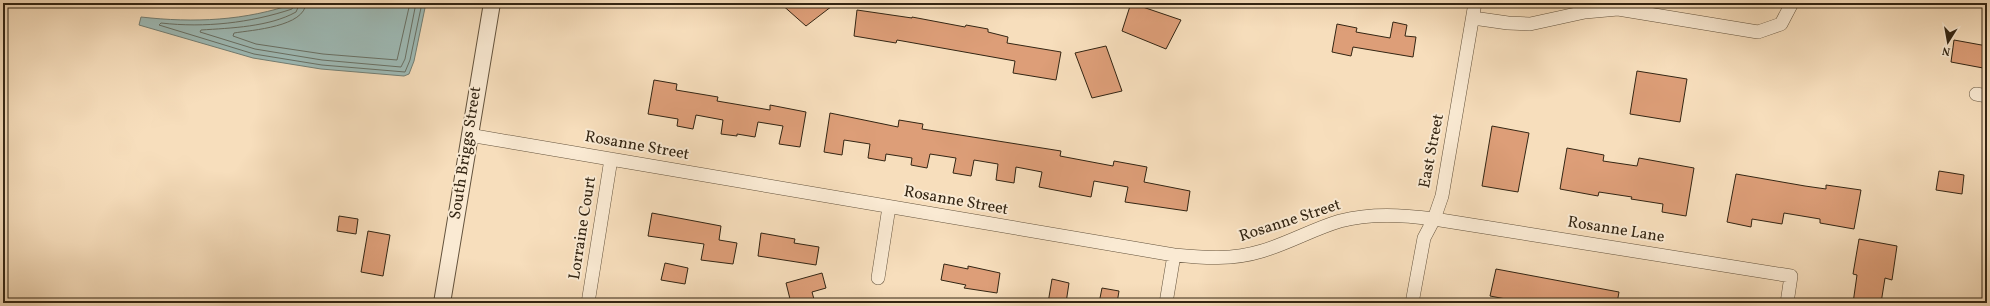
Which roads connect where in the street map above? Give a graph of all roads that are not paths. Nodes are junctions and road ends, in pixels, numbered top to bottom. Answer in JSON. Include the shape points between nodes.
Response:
{"nodes":[{"id":1,"x":492,"y":3,"type":"edge"},
{"id":2,"x":1475,"y":3,"type":"edge"},
{"id":3,"x":1792,"y":3,"type":"edge"},
{"id":4,"x":1472,"y":18,"type":"junction"},
{"id":5,"x":469,"y":135,"type":"junction"},
{"id":6,"x":611,"y":159,"type":"junction"},
{"id":7,"x":889,"y":207,"type":"junction"},
{"id":8,"x":1434,"y":219,"type":"junction"},
{"id":9,"x":1174,"y":255,"type":"junction"},
{"id":10,"x":878,"y":278,"type":"dead end"},
{"id":11,"x":442,"y":303,"type":"edge"},
{"id":12,"x":588,"y":303,"type":"edge"},
{"id":13,"x":1166,"y":303,"type":"edge"},
{"id":14,"x":1412,"y":303,"type":"edge"},
{"id":15,"x":1786,"y":303,"type":"edge"}],
"edges":[{"from":1,"to":5,"type":"street","name":"South Briggs Street"},
{"from":2,"to":4,"type":"street","name":"East Street"},
{"from":3,"to":4,"type":"street","via":[[1781,24],[1758,32],[1618,9],[1585,12],[1530,24],[1508,24]]},
{"from":4,"to":8,"type":"street","name":"East Street","via":[[1443,189]]},
{"from":5,"to":6,"type":"street","name":"Rosanne Street"},
{"from":5,"to":11,"type":"street","name":"South Briggs Street"},
{"from":6,"to":7,"type":"street","name":"Rosanne Street"},
{"from":6,"to":12,"type":"street","name":"Lorraine Court"},
{"from":7,"to":9,"type":"street","name":"Rosanne Street"},
{"from":7,"to":10,"type":"street"},
{"from":8,"to":9,"type":"street","name":"Rosanne Street","via":[[1399,215],[1359,218],[1340,221],[1273,247],[1244,255],[1218,258]]},
{"from":8,"to":14,"type":"street","name":"East Street","via":[[1424,238]]},
{"from":8,"to":15,"type":"street","name":"Rosanne Lane","via":[[1791,276]]},
{"from":9,"to":13,"type":"street"}]}
